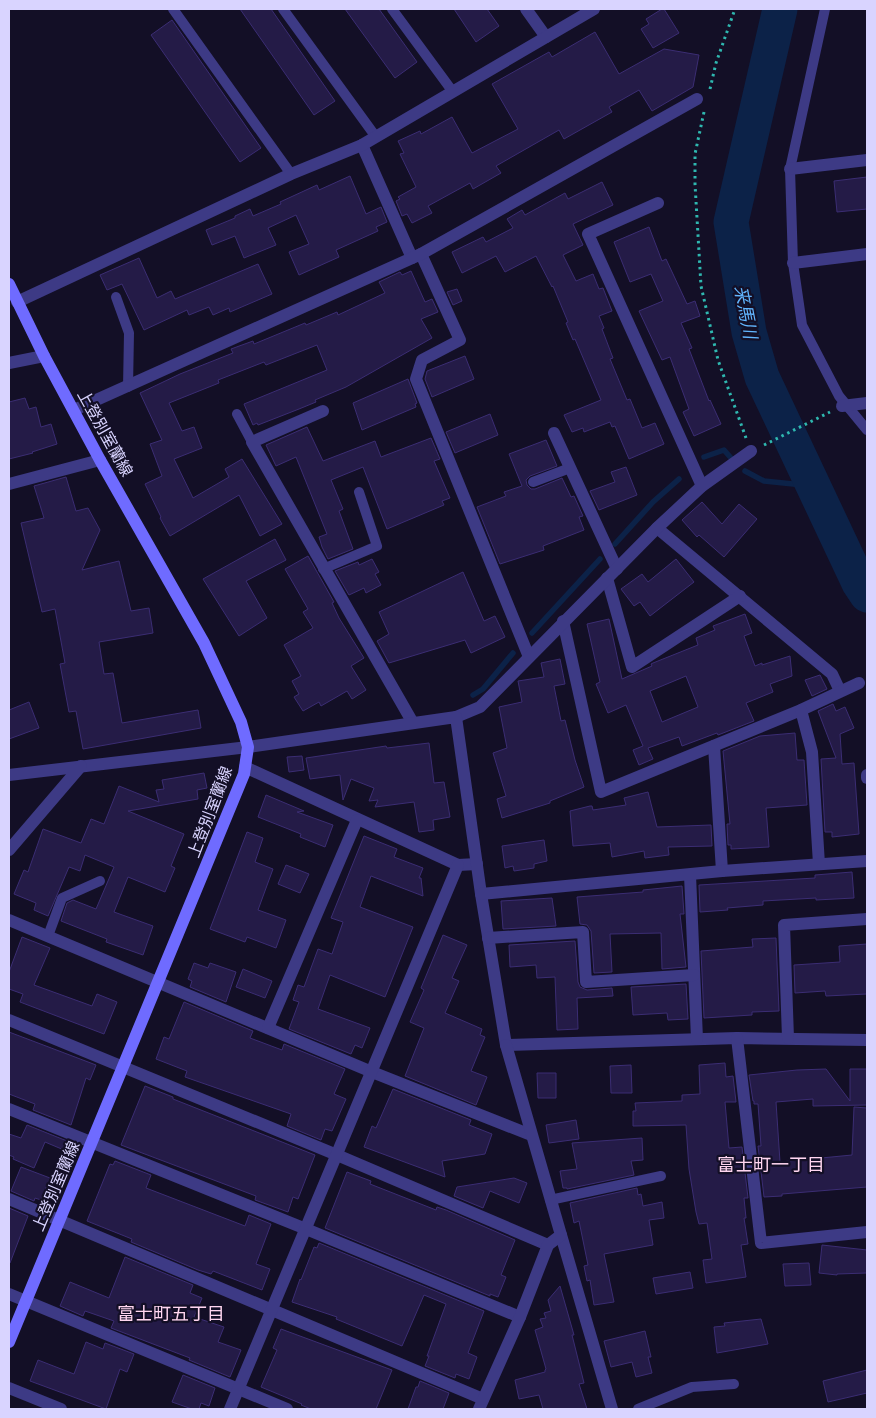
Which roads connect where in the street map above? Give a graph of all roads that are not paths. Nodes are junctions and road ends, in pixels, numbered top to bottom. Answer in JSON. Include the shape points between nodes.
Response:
{"nodes":[{"id":1,"x":173,"y":9,"type":"edge"},
{"id":2,"x":283,"y":9,"type":"edge"},
{"id":3,"x":392,"y":9,"type":"edge"},
{"id":4,"x":526,"y":9,"type":"edge"},
{"id":5,"x":594,"y":9,"type":"edge"},
{"id":6,"x":825,"y":9,"type":"edge"},
{"id":7,"x":546,"y":37,"type":"junction"},
{"id":8,"x":453,"y":92,"type":"junction"},
{"id":9,"x":697,"y":99,"type":"dead end"},
{"id":10,"x":376,"y":137,"type":"junction"},
{"id":11,"x":362,"y":144,"type":"junction"},
{"id":12,"x":867,"y":160,"type":"edge"},
{"id":13,"x":790,"y":169,"type":"junction"},
{"id":14,"x":292,"y":174,"type":"junction"},
{"id":15,"x":658,"y":203,"type":"dead end"},
{"id":16,"x":867,"y":254,"type":"edge"},
{"id":17,"x":417,"y":256,"type":"junction"},
{"id":18,"x":793,"y":263,"type":"junction"},
{"id":19,"x":9,"y":286,"type":"edge"},
{"id":20,"x":116,"y":297,"type":"dead end"},
{"id":21,"x":17,"y":302,"type":"junction"},
{"id":22,"x":44,"y":356,"type":"junction"},
{"id":23,"x":9,"y":363,"type":"edge"},
{"id":24,"x":128,"y":386,"type":"junction"},
{"id":25,"x":867,"y":403,"type":"edge"},
{"id":26,"x":842,"y":407,"type":"junction"},
{"id":27,"x":74,"y":410,"type":"junction"},
{"id":28,"x":323,"y":411,"type":"dead end"},
{"id":29,"x":237,"y":414,"type":"dead end"},
{"id":30,"x":867,"y":430,"type":"edge"},
{"id":31,"x":554,"y":433,"type":"dead end"},
{"id":32,"x":252,"y":442,"type":"junction"},
{"id":33,"x":755,"y":449,"type":"road end"},
{"id":34,"x":100,"y":460,"type":"junction"},
{"id":35,"x":570,"y":468,"type":"junction"},
{"id":36,"x":532,"y":482,"type":"dead end"},
{"id":37,"x":9,"y":484,"type":"edge"},
{"id":38,"x":702,"y":486,"type":"junction"},
{"id":39,"x":359,"y":492,"type":"dead end"},
{"id":40,"x":657,"y":528,"type":"junction"},
{"id":41,"x":323,"y":569,"type":"junction"},
{"id":42,"x":617,"y":569,"type":"junction"},
{"id":43,"x":607,"y":578,"type":"junction"},
{"id":44,"x":740,"y":596,"type":"junction"},
{"id":45,"x":563,"y":622,"type":"junction"},
{"id":46,"x":529,"y":657,"type":"junction"},
{"id":47,"x":858,"y":683,"type":"dead end"},
{"id":48,"x":840,"y":691,"type":"junction"},
{"id":49,"x":801,"y":710,"type":"junction"},
{"id":50,"x":456,"y":717,"type":"junction"},
{"id":51,"x":413,"y":723,"type":"junction"},
{"id":52,"x":714,"y":746,"type":"junction"},
{"id":53,"x":248,"y":748,"type":"junction"},
{"id":54,"x":81,"y":766,"type":"junction"},
{"id":55,"x":245,"y":767,"type":"junction"},
{"id":56,"x":9,"y":775,"type":"edge"},
{"id":57,"x":357,"y":820,"type":"junction"},
{"id":58,"x":9,"y":850,"type":"edge"},
{"id":59,"x":867,"y":861,"type":"edge"},
{"id":60,"x":477,"y":864,"type":"junction"},
{"id":61,"x":819,"y":864,"type":"junction"},
{"id":62,"x":458,"y":865,"type":"junction"},
{"id":63,"x":722,"y":871,"type":"junction"},
{"id":64,"x":690,"y":875,"type":"junction"},
{"id":65,"x":100,"y":880,"type":"dead end"},
{"id":66,"x":481,"y":894,"type":"junction"},
{"id":67,"x":867,"y":919,"type":"edge"},
{"id":68,"x":9,"y":920,"type":"edge"},
{"id":69,"x":48,"y":936,"type":"junction"},
{"id":70,"x":488,"y":938,"type":"junction"},
{"id":71,"x":694,"y":975,"type":"junction"},
{"id":72,"x":158,"y":982,"type":"junction"},
{"id":73,"x":9,"y":1020,"type":"edge"},
{"id":74,"x":268,"y":1028,"type":"junction"},
{"id":75,"x":737,"y":1038,"type":"junction"},
{"id":76,"x":788,"y":1038,"type":"junction"},
{"id":77,"x":697,"y":1039,"type":"junction"},
{"id":78,"x":867,"y":1040,"type":"edge"},
{"id":79,"x":506,"y":1045,"type":"junction"},
{"id":80,"x":123,"y":1068,"type":"junction"},
{"id":81,"x":372,"y":1072,"type":"junction"},
{"id":82,"x":9,"y":1109,"type":"edge"},
{"id":83,"x":531,"y":1135,"type":"junction"},
{"id":84,"x":92,"y":1142,"type":"junction"},
{"id":85,"x":337,"y":1155,"type":"junction"},
{"id":86,"x":661,"y":1176,"type":"dead end"},
{"id":87,"x":9,"y":1198,"type":"edge"},
{"id":88,"x":550,"y":1200,"type":"junction"},
{"id":89,"x":60,"y":1219,"type":"junction"},
{"id":90,"x":306,"y":1229,"type":"junction"},
{"id":91,"x":867,"y":1232,"type":"edge"},
{"id":92,"x":561,"y":1235,"type":"junction"},
{"id":93,"x":548,"y":1245,"type":"junction"},
{"id":94,"x":9,"y":1294,"type":"edge"},
{"id":95,"x":26,"y":1302,"type":"junction"},
{"id":96,"x":272,"y":1310,"type":"junction"},
{"id":97,"x":520,"y":1317,"type":"junction"},
{"id":98,"x":9,"y":1342,"type":"edge"},
{"id":99,"x":734,"y":1384,"type":"dead end"},
{"id":100,"x":9,"y":1388,"type":"edge"},
{"id":101,"x":238,"y":1389,"type":"junction"},
{"id":102,"x":481,"y":1404,"type":"edge"},
{"id":103,"x":61,"y":1409,"type":"edge"},
{"id":104,"x":230,"y":1409,"type":"edge"},
{"id":105,"x":287,"y":1409,"type":"edge"},
{"id":106,"x":612,"y":1409,"type":"edge"},
{"id":107,"x":638,"y":1409,"type":"edge"}],
"edges":[{"from":1,"to":14,"type":"lane"},
{"from":2,"to":10,"type":"lane"},
{"from":3,"to":8,"type":"lane"},
{"from":4,"to":7,"type":"street"},
{"from":5,"to":7,"type":"street"},
{"from":6,"to":13,"type":"lane"},
{"from":7,"to":8,"type":"street"},
{"from":8,"to":10,"type":"street"},
{"from":9,"to":17,"type":"street"},
{"from":10,"to":11,"type":"street"},
{"from":11,"to":14,"type":"street"},
{"from":11,"to":17,"type":"street"},
{"from":12,"to":13,"type":"street"},
{"from":13,"to":18,"type":"lane"},
{"from":14,"to":21,"type":"street"},
{"from":15,"to":38,"type":"street","via":[[588,234]]},
{"from":16,"to":18,"type":"street"},
{"from":17,"to":24,"type":"street"},
{"from":17,"to":46,"type":"street","via":[[460,340],[422,360],[416,379]]},
{"from":18,"to":26,"type":"lane","via":[[802,325]]},
{"from":19,"to":21,"type":"main road","name":"上登別室蘭線"},
{"from":20,"to":24,"type":"lane","via":[[129,333]]},
{"from":21,"to":22,"type":"main road","name":"上登別室蘭線"},
{"from":22,"to":23,"type":"street"},
{"from":22,"to":27,"type":"main road","name":"上登別室蘭線"},
{"from":24,"to":27,"type":"street"},
{"from":25,"to":26,"type":"street"},
{"from":26,"to":30,"type":"lane"},
{"from":27,"to":34,"type":"main road","name":"上登別室蘭線"},
{"from":28,"to":32,"type":"street"},
{"from":29,"to":32,"type":"lane"},
{"from":31,"to":35,"type":"street"},
{"from":32,"to":41,"type":"street"},
{"from":33,"to":38,"type":"street"},
{"from":34,"to":37,"type":"street"},
{"from":34,"to":53,"type":"main road","name":"上登別室蘭線","via":[[204,643],[241,722]]},
{"from":35,"to":36,"type":"lane"},
{"from":35,"to":42,"type":"street"},
{"from":38,"to":40,"type":"street"},
{"from":39,"to":41,"type":"lane","via":[[377,546]]},
{"from":40,"to":42,"type":"street"},
{"from":40,"to":44,"type":"street"},
{"from":41,"to":51,"type":"street"},
{"from":42,"to":43,"type":"street"},
{"from":43,"to":44,"type":"street","via":[[632,667]]},
{"from":43,"to":45,"type":"street"},
{"from":44,"to":48,"type":"street","via":[[832,674]]},
{"from":45,"to":46,"type":"street"},
{"from":45,"to":52,"type":"street","via":[[601,792]]},
{"from":46,"to":50,"type":"street","via":[[480,707]]},
{"from":47,"to":48,"type":"street"},
{"from":48,"to":49,"type":"street"},
{"from":49,"to":52,"type":"street"},
{"from":49,"to":61,"type":"street","via":[[812,752]]},
{"from":50,"to":51,"type":"street"},
{"from":50,"to":60,"type":"street"},
{"from":51,"to":53,"type":"street"},
{"from":52,"to":63,"type":"street"},
{"from":53,"to":54,"type":"street"},
{"from":53,"to":55,"type":"main road","name":"上登別室蘭線"},
{"from":54,"to":56,"type":"street"},
{"from":54,"to":58,"type":"street"},
{"from":55,"to":57,"type":"street"},
{"from":55,"to":72,"type":"main road","name":"上登別室蘭線"},
{"from":57,"to":62,"type":"street"},
{"from":57,"to":74,"type":"street"},
{"from":59,"to":61,"type":"street"},
{"from":60,"to":62,"type":"street"},
{"from":60,"to":66,"type":"street"},
{"from":61,"to":63,"type":"street"},
{"from":62,"to":81,"type":"street"},
{"from":63,"to":64,"type":"street"},
{"from":64,"to":66,"type":"street"},
{"from":64,"to":71,"type":"street"},
{"from":65,"to":69,"type":"lane","via":[[62,898]]},
{"from":66,"to":70,"type":"street"},
{"from":67,"to":76,"type":"street","via":[[784,925]]},
{"from":68,"to":69,"type":"street"},
{"from":69,"to":72,"type":"street"},
{"from":70,"to":71,"type":"street","via":[[582,932],[586,982]]},
{"from":70,"to":79,"type":"street"},
{"from":71,"to":77,"type":"street"},
{"from":72,"to":74,"type":"street"},
{"from":72,"to":80,"type":"main road","name":"上登別室蘭線"},
{"from":73,"to":80,"type":"street"},
{"from":74,"to":81,"type":"street"},
{"from":75,"to":76,"type":"street"},
{"from":75,"to":77,"type":"street"},
{"from":75,"to":91,"type":"street","via":[[761,1243]]},
{"from":76,"to":78,"type":"street"},
{"from":77,"to":79,"type":"street"},
{"from":79,"to":83,"type":"street"},
{"from":80,"to":84,"type":"main road","name":"上登別室蘭線"},
{"from":80,"to":85,"type":"street"},
{"from":81,"to":83,"type":"street"},
{"from":81,"to":85,"type":"street"},
{"from":82,"to":84,"type":"street"},
{"from":83,"to":88,"type":"street"},
{"from":84,"to":89,"type":"main road","name":"上登別室蘭線"},
{"from":84,"to":90,"type":"street"},
{"from":85,"to":90,"type":"street"},
{"from":85,"to":93,"type":"street"},
{"from":86,"to":88,"type":"lane"},
{"from":87,"to":89,"type":"street"},
{"from":88,"to":92,"type":"street"},
{"from":89,"to":95,"type":"main road","name":"上登別室蘭線"},
{"from":89,"to":96,"type":"street"},
{"from":90,"to":96,"type":"street"},
{"from":90,"to":97,"type":"street"},
{"from":92,"to":93,"type":"street"},
{"from":92,"to":106,"type":"street"},
{"from":93,"to":97,"type":"street"},
{"from":94,"to":95,"type":"street"},
{"from":95,"to":98,"type":"main road","name":"上登別室蘭線"},
{"from":95,"to":101,"type":"street"},
{"from":96,"to":101,"type":"street"},
{"from":96,"to":102,"type":"street"},
{"from":97,"to":102,"type":"street"},
{"from":99,"to":107,"type":"lane","via":[[692,1387]]},
{"from":100,"to":103,"type":"street"},
{"from":101,"to":104,"type":"street"},
{"from":101,"to":105,"type":"street"}]}
